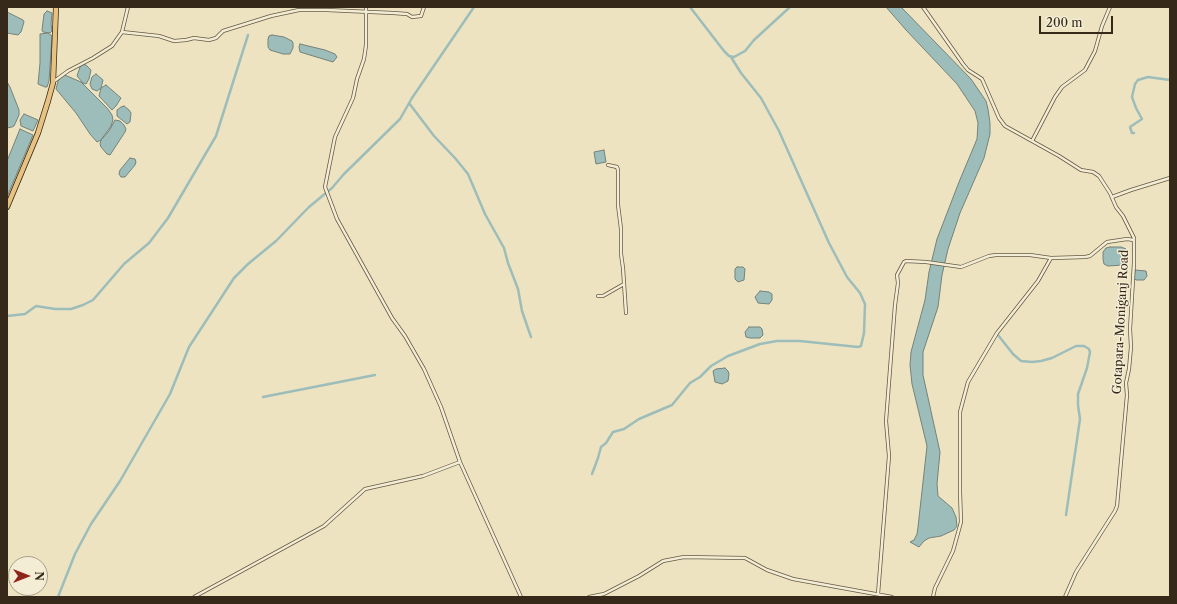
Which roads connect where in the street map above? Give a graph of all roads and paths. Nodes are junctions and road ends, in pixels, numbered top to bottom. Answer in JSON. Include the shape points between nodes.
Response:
{"nodes":[{"id":1,"x":56,"y":7,"type":"edge"},
{"id":2,"x":128,"y":7,"type":"edge"},
{"id":3,"x":366,"y":7,"type":"edge"},
{"id":4,"x":424,"y":7,"type":"edge"},
{"id":5,"x":923,"y":7,"type":"edge"},
{"id":6,"x":1110,"y":7,"type":"edge"},
{"id":7,"x":365,"y":12,"type":"junction"},
{"id":8,"x":122,"y":32,"type":"junction"},
{"id":9,"x":53,"y":83,"type":"junction"},
{"id":10,"x":1032,"y":141,"type":"junction"},
{"id":11,"x":608,"y":166,"type":"dead end"},
{"id":12,"x":1170,"y":178,"type":"edge"},
{"id":13,"x":1112,"y":197,"type":"junction"},
{"id":14,"x":7,"y":207,"type":"edge"},
{"id":15,"x":1134,"y":240,"type":"junction"},
{"id":16,"x":1051,"y":258,"type":"junction"},
{"id":17,"x":624,"y":284,"type":"junction"},
{"id":18,"x":598,"y":296,"type":"dead end"},
{"id":19,"x":626,"y":313,"type":"dead end"},
{"id":20,"x":460,"y":462,"type":"junction"},
{"id":21,"x":878,"y":594,"type":"junction"},
{"id":22,"x":194,"y":597,"type":"edge"},
{"id":23,"x":520,"y":597,"type":"edge"},
{"id":24,"x":588,"y":597,"type":"edge"},
{"id":25,"x":892,"y":597,"type":"edge"},
{"id":26,"x":933,"y":597,"type":"edge"},
{"id":27,"x":1065,"y":597,"type":"edge"}],
"edges":[{"from":1,"to":9,"type":"highway"},
{"from":2,"to":8,"type":"street"},
{"from":3,"to":7,"type":"street"},
{"from":4,"to":7,"type":"street","via":[[421,16],[412,17],[402,13]]},
{"from":5,"to":10,"type":"street","name":"Gotapara-Moniganj Road","via":[[962,64],[982,78],[1001,122]]},
{"from":6,"to":10,"type":"street","via":[[1095,51],[1085,70],[1062,87]]},
{"from":7,"to":8,"type":"street","via":[[286,12],[223,31],[216,38],[209,40],[194,38],[174,41],[159,36]]},
{"from":7,"to":20,"type":"street","via":[[364,59],[353,98],[335,137],[325,187],[337,219],[392,318],[424,369],[441,407]]},
{"from":8,"to":9,"type":"street","via":[[112,46],[68,71]]},
{"from":9,"to":14,"type":"highway","via":[[38,134]]},
{"from":10,"to":13,"type":"street","name":"Gotapara-Moniganj Road","via":[[1081,170],[1094,172]]},
{"from":11,"to":17,"type":"street","via":[[617,167],[618,170]]},
{"from":12,"to":13,"type":"street"},
{"from":13,"to":15,"type":"street","name":"Gotapara-Moniganj Road"},
{"from":15,"to":16,"type":"street","via":[[1107,242],[1090,256]]},
{"from":15,"to":27,"type":"street","name":"Gotapara-Moniganj Road","via":[[1129,369],[1117,506],[1076,572]]},
{"from":16,"to":21,"type":"street","via":[[996,255],[967,266],[955,267],[906,261],[897,275],[886,421],[889,456]]},
{"from":16,"to":26,"type":"street","via":[[1038,281],[997,333],[968,382],[960,412],[961,522],[953,551]]},
{"from":17,"to":18,"type":"street","via":[[603,296]]},
{"from":17,"to":19,"type":"street"},
{"from":20,"to":22,"type":"street","via":[[423,476],[365,489],[324,526]]},
{"from":20,"to":23,"type":"street"},
{"from":21,"to":24,"type":"street","via":[[793,579],[766,570],[744,558],[684,557],[663,561],[604,594]]},
{"from":21,"to":25,"type":"street"}]}
